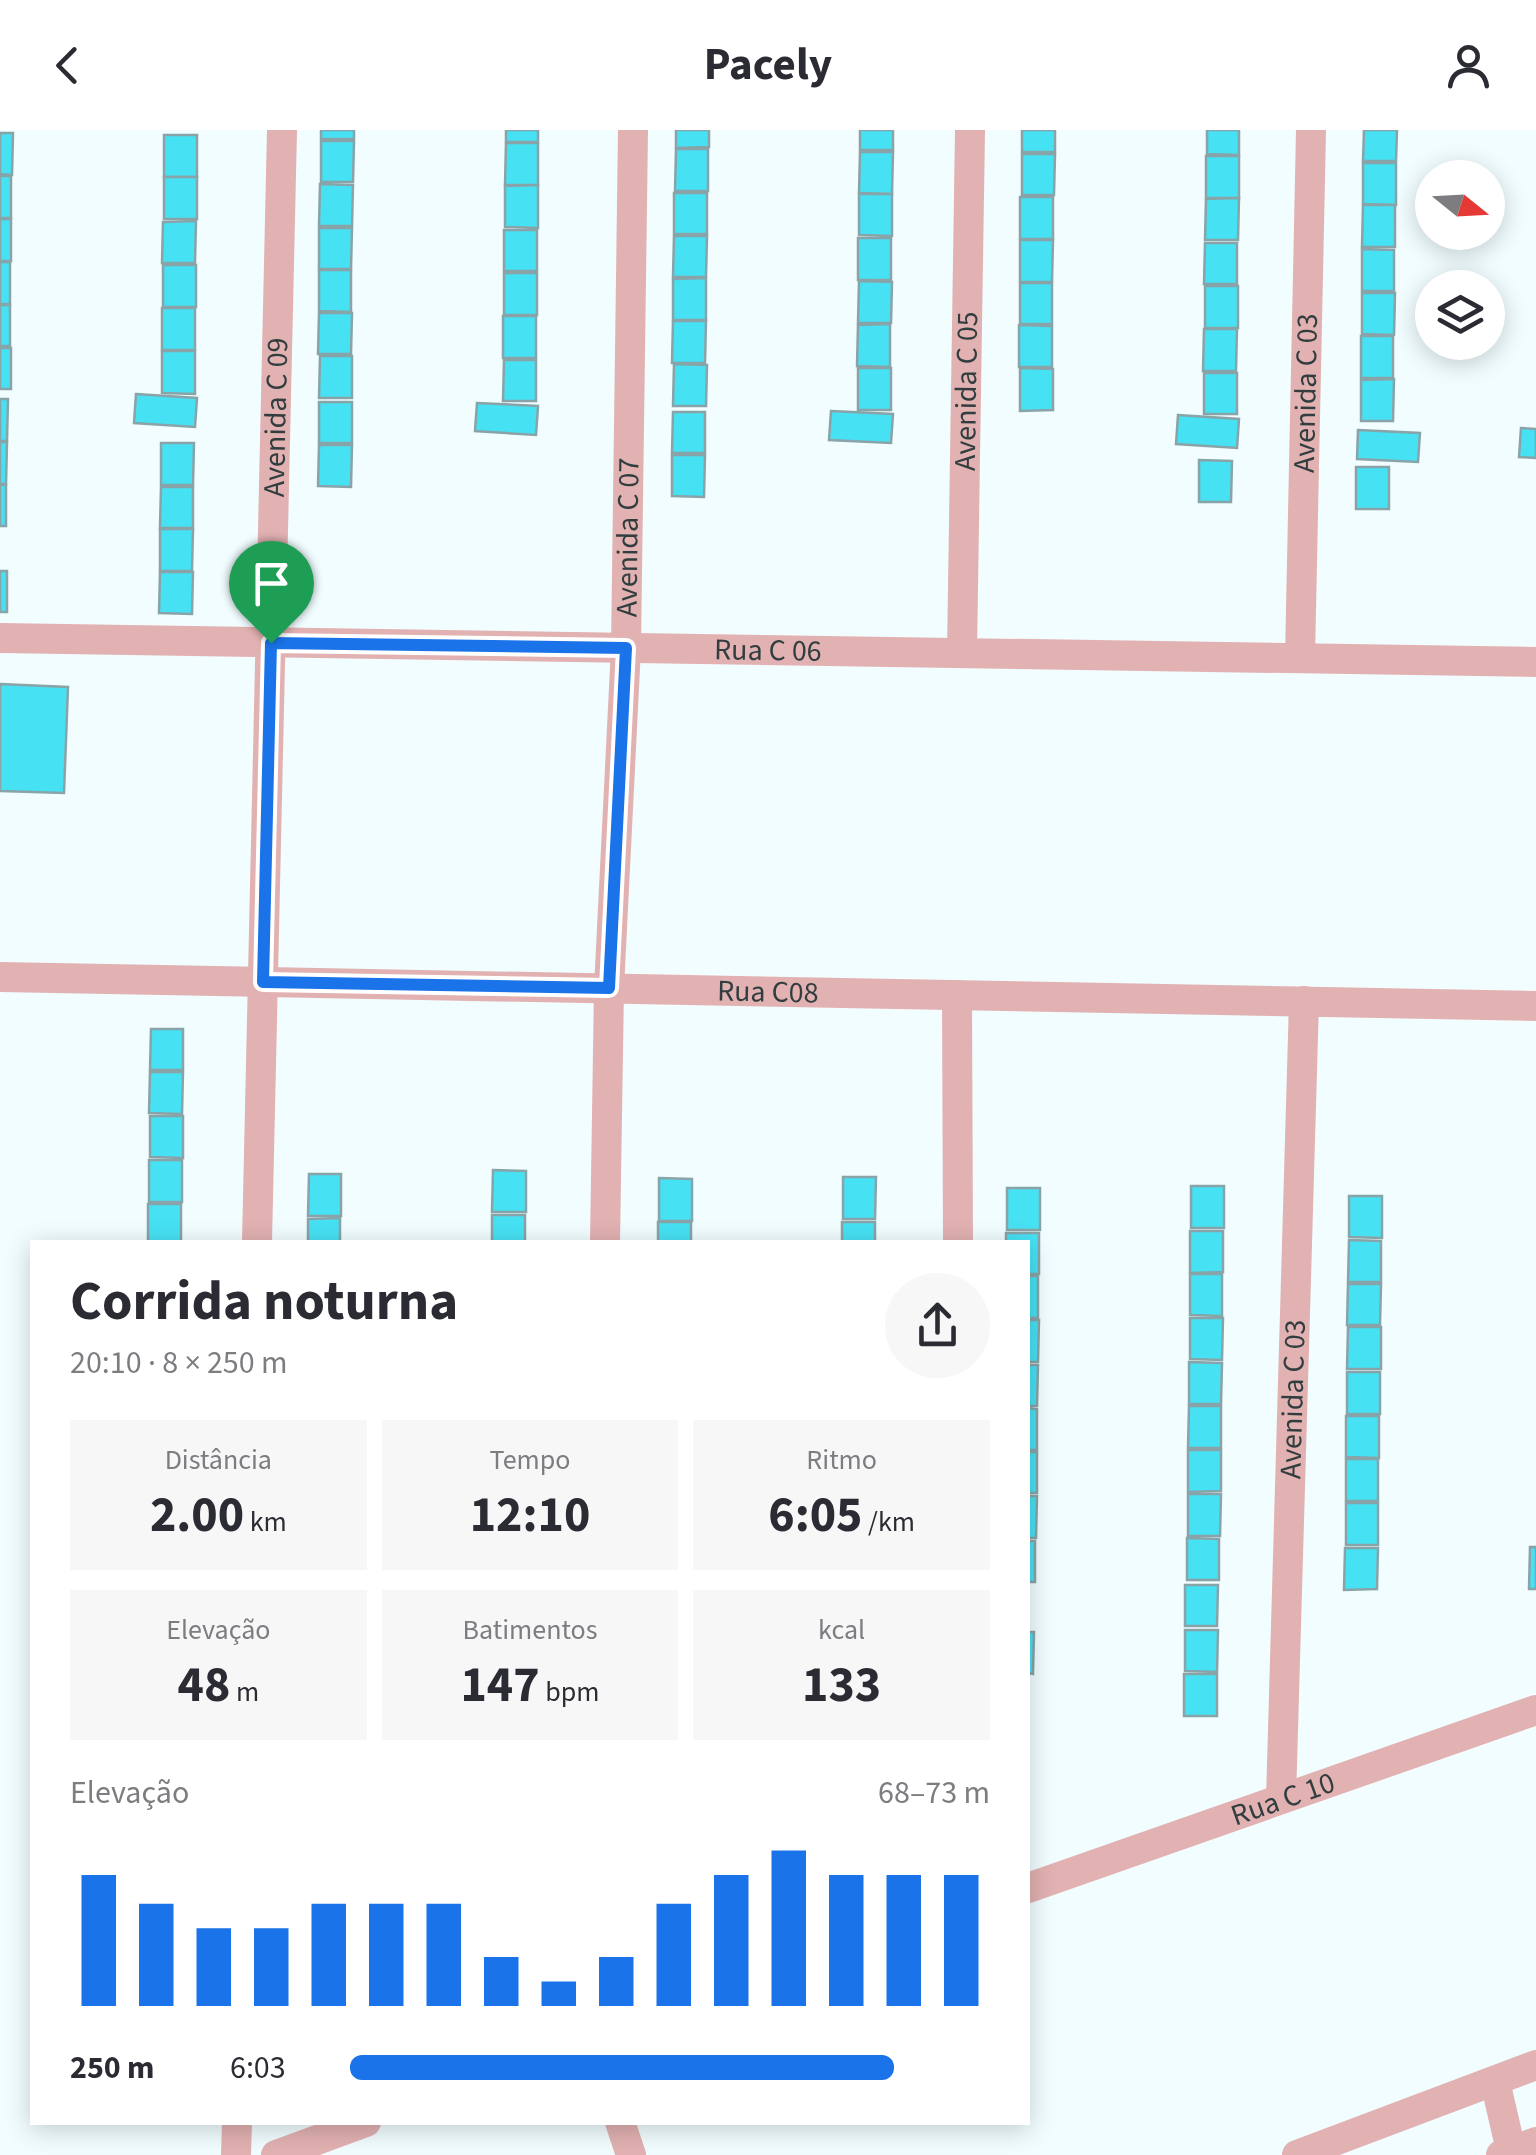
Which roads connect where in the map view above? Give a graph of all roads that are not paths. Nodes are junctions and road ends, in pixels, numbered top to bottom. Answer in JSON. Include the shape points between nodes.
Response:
{"nodes":[{"id":1,"x":282,"y":130,"type":"edge"},
{"id":2,"x":634,"y":130,"type":"edge"},
{"id":3,"x":970,"y":130,"type":"edge"},
{"id":4,"x":1311,"y":130,"type":"edge"},
{"id":5,"x":0,"y":638,"type":"edge"},
{"id":6,"x":271,"y":643,"type":"junction"},
{"id":7,"x":626,"y":648,"type":"junction"},
{"id":8,"x":962,"y":653,"type":"junction"},
{"id":9,"x":1300,"y":658,"type":"junction"},
{"id":10,"x":1536,"y":662,"type":"edge"},
{"id":11,"x":0,"y":977,"type":"edge"},
{"id":12,"x":263,"y":982,"type":"junction"},
{"id":13,"x":609,"y":988,"type":"junction"},
{"id":14,"x":957,"y":995,"type":"junction"},
{"id":15,"x":1304,"y":1001,"type":"junction"},
{"id":16,"x":1536,"y":1006,"type":"edge"},
{"id":17,"x":257,"y":1240,"type":"edge"},
{"id":18,"x":605,"y":1240,"type":"edge"},
{"id":19,"x":958,"y":1240,"type":"edge"},
{"id":20,"x":1536,"y":1710,"type":"edge"},
{"id":21,"x":1282,"y":1800,"type":"junction"},
{"id":22,"x":1030,"y":1887,"type":"edge"},
{"id":23,"x":1536,"y":2065,"type":"edge"},
{"id":24,"x":1495,"y":2080,"type":"junction"},
{"id":25,"x":237,"y":2125,"type":"edge"},
{"id":26,"x":358,"y":2125,"type":"edge"},
{"id":27,"x":621,"y":2125,"type":"edge"},
{"id":28,"x":1515,"y":2151,"type":"edge"},
{"id":29,"x":236,"y":2155,"type":"edge"},
{"id":30,"x":276,"y":2155,"type":"edge"},
{"id":31,"x":631,"y":2155,"type":"edge"},
{"id":32,"x":1297,"y":2155,"type":"edge"}],
"edges":[{"from":1,"to":6,"type":"street","name":"Avenida C 09"},
{"from":2,"to":7,"type":"street","name":"Avenida C 07"},
{"from":3,"to":8,"type":"street","name":"Avenida C 05"},
{"from":4,"to":9,"type":"street","name":"Avenida C 03"},
{"from":5,"to":6,"type":"street","name":"Rua C 06"},
{"from":6,"to":7,"type":"street","name":"Rua C 06"},
{"from":6,"to":12,"type":"street","name":"Avenida C 09"},
{"from":7,"to":8,"type":"street","name":"Rua C 06"},
{"from":7,"to":13,"type":"street","name":"Avenida C 07"},
{"from":8,"to":9,"type":"street","name":"Rua C 06"},
{"from":9,"to":10,"type":"street","name":"Rua C 06"},
{"from":11,"to":12,"type":"street","name":"Rua C08"},
{"from":12,"to":13,"type":"street","name":"Rua C08"},
{"from":12,"to":17,"type":"street","name":"Avenida C 09"},
{"from":13,"to":14,"type":"street","name":"Rua C08"},
{"from":13,"to":18,"type":"street","name":"Avenida C 07"},
{"from":14,"to":15,"type":"street","name":"Rua C08"},
{"from":14,"to":19,"type":"street"},
{"from":15,"to":16,"type":"street","name":"Rua C08"},
{"from":15,"to":21,"type":"street","name":"Avenida C 03"},
{"from":20,"to":21,"type":"street","name":"Rua C 10"},
{"from":21,"to":22,"type":"street","name":"Rua C 10"},
{"from":23,"to":24,"type":"street"},
{"from":24,"to":28,"type":"street"},
{"from":24,"to":32,"type":"street"},
{"from":25,"to":29,"type":"street"},
{"from":26,"to":30,"type":"street"},
{"from":27,"to":31,"type":"street"}]}
